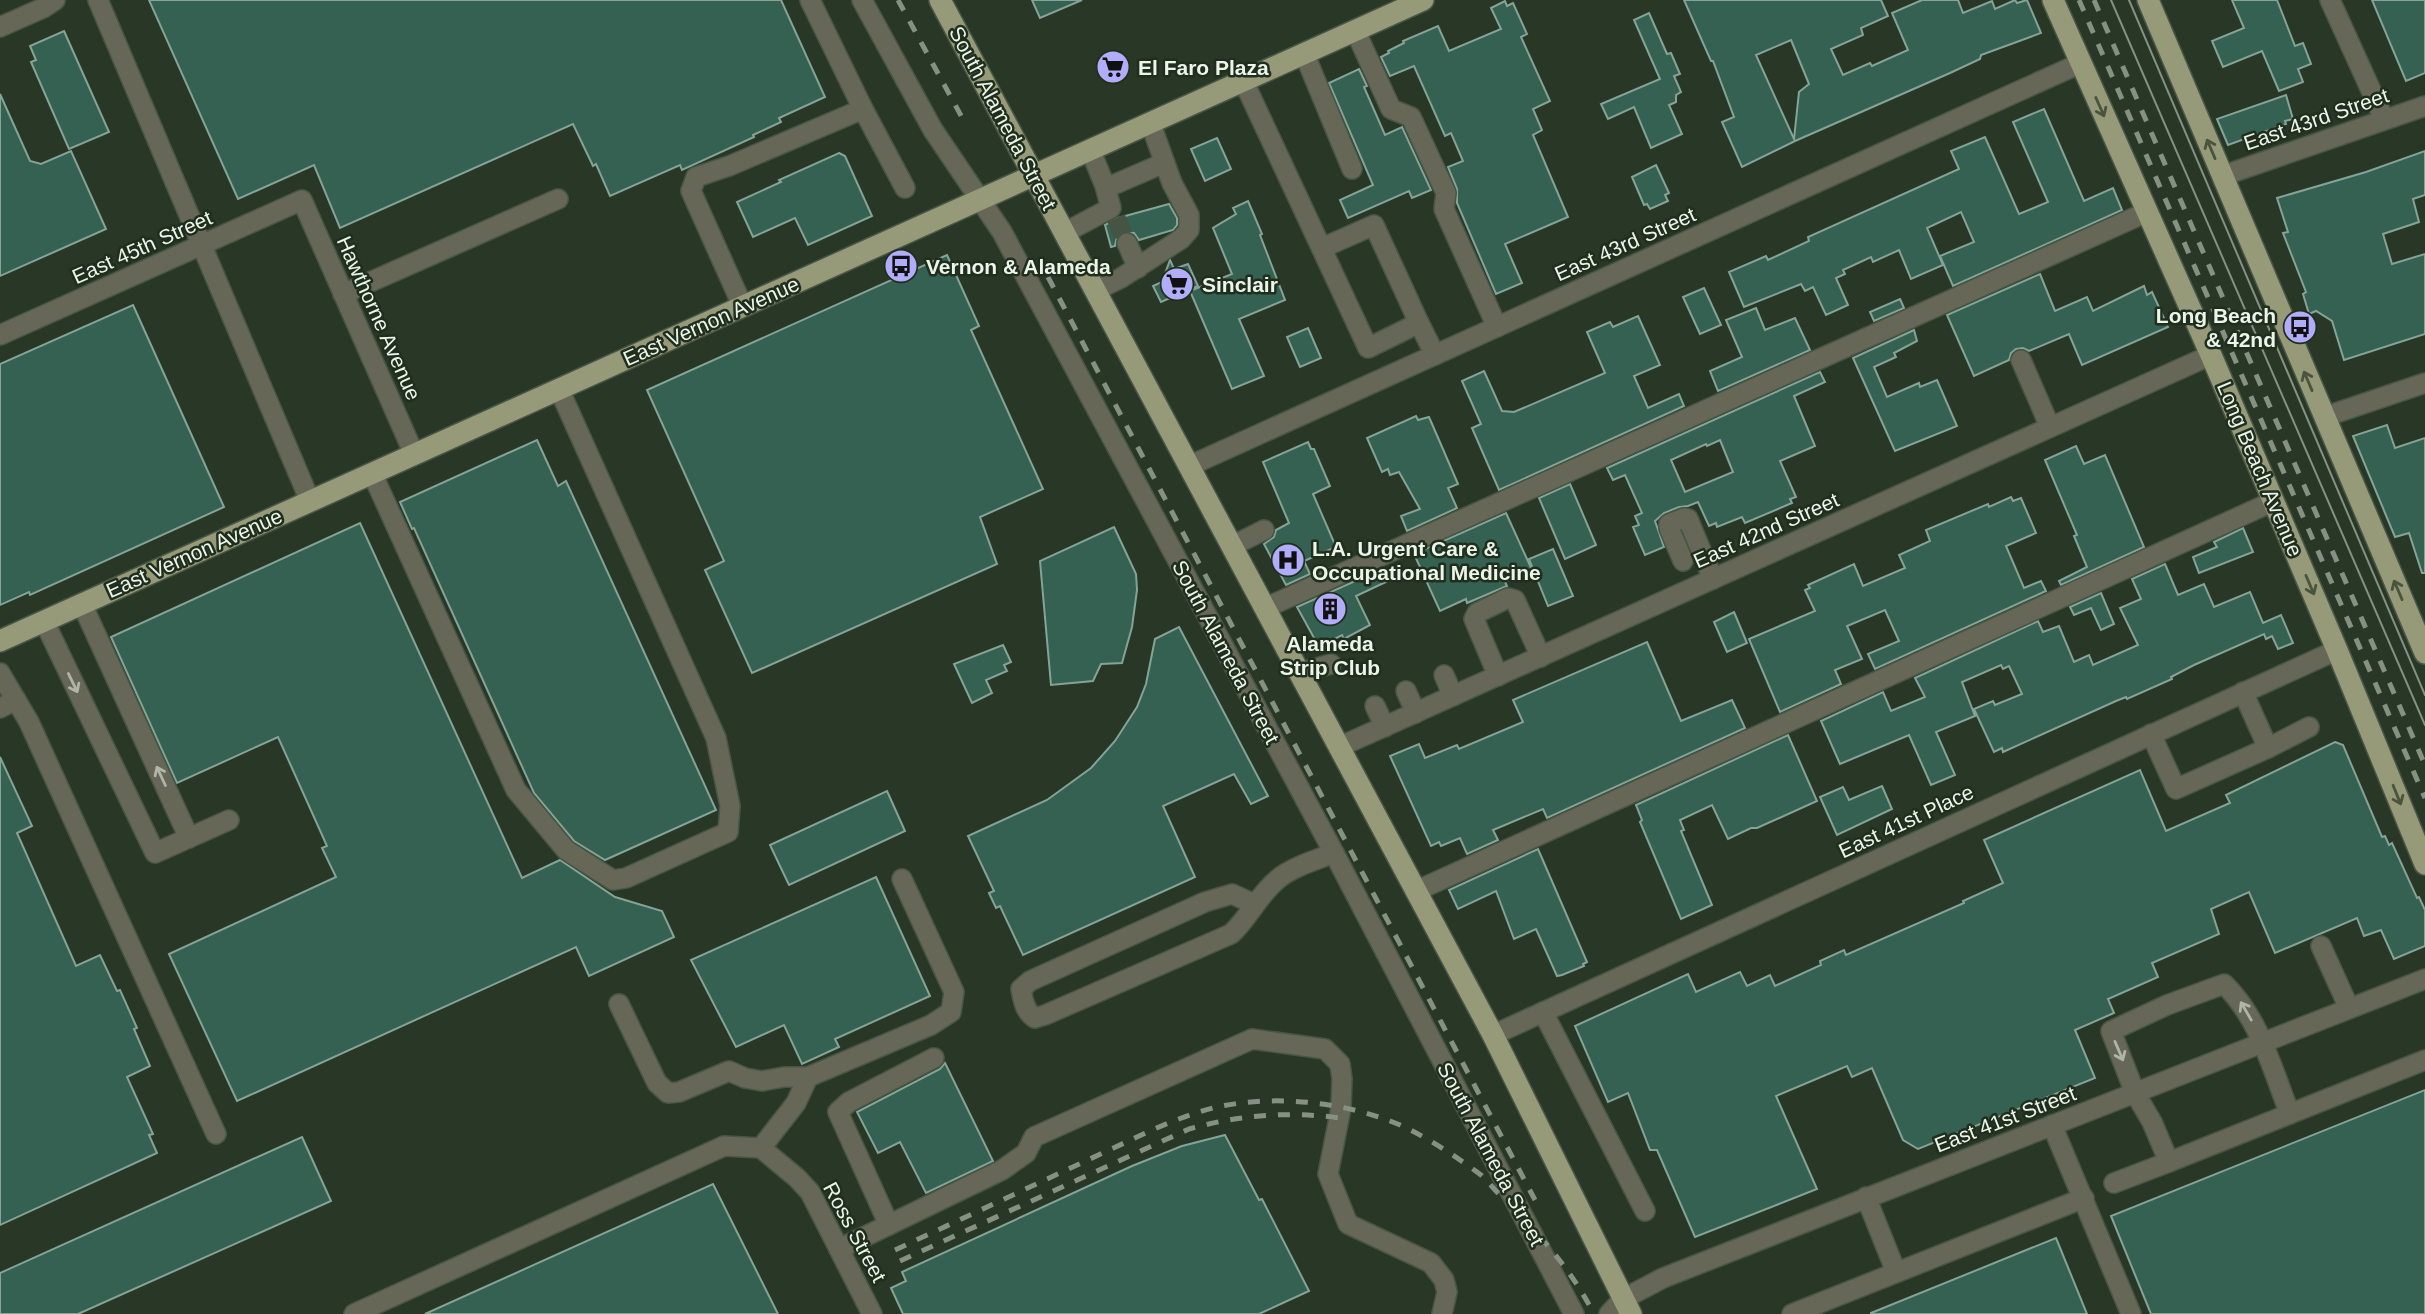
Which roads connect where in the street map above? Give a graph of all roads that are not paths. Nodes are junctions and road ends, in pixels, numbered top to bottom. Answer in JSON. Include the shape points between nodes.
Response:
{"nodes":[{"id":1,"x":98,"y":0,"type":"edge"},
{"id":2,"x":810,"y":0,"type":"edge"},
{"id":3,"x":862,"y":0,"type":"edge"},
{"id":4,"x":940,"y":0,"type":"edge"},
{"id":5,"x":1423,"y":0,"type":"edge"},
{"id":6,"x":2053,"y":0,"type":"edge"},
{"id":7,"x":2148,"y":0,"type":"edge"},
{"id":8,"x":2330,"y":0,"type":"edge"},
{"id":9,"x":49,"y":4,"type":"edge"},
{"id":10,"x":0,"y":27,"type":"edge"},
{"id":11,"x":1355,"y":30,"type":"junction"},
{"id":12,"x":1304,"y":53,"type":"junction"},
{"id":13,"x":2081,"y":63,"type":"junction"},
{"id":14,"x":1243,"y":80,"type":"junction"},
{"id":15,"x":2425,"y":106,"type":"edge"},
{"id":16,"x":863,"y":108,"type":"junction"},
{"id":17,"x":2385,"y":119,"type":"junction"},
{"id":18,"x":1150,"y":122,"type":"junction"},
{"id":19,"x":1090,"y":149,"type":"junction"},
{"id":20,"x":1164,"y":163,"type":"junction"},
{"id":21,"x":1352,"y":169,"type":"dead end"},
{"id":22,"x":1033,"y":174,"type":"junction"},
{"id":23,"x":2222,"y":176,"type":"junction"},
{"id":24,"x":905,"y":188,"type":"dead end"},
{"id":25,"x":1106,"y":188,"type":"junction"},
{"id":26,"x":558,"y":199,"type":"dead end"},
{"id":27,"x":302,"y":200,"type":"joint"},
{"id":28,"x":980,"y":200,"type":"junction"},
{"id":29,"x":2147,"y":212,"type":"junction"},
{"id":30,"x":1064,"y":233,"type":"junction"},
{"id":31,"x":1127,"y":243,"type":"tunnel mouth"},
{"id":32,"x":202,"y":245,"type":"junction"},
{"id":33,"x":1322,"y":248,"type":"junction"},
{"id":34,"x":1138,"y":268,"type":"junction"},
{"id":35,"x":1096,"y":291,"type":"junction"},
{"id":36,"x":343,"y":294,"type":"junction"},
{"id":37,"x":743,"y":307,"type":"junction"},
{"id":38,"x":1419,"y":323,"type":"junction"},
{"id":39,"x":1497,"y":327,"type":"junction"},
{"id":40,"x":0,"y":335,"type":"edge"},
{"id":41,"x":1435,"y":355,"type":"junction"},
{"id":42,"x":2211,"y":355,"type":"junction"},
{"id":43,"x":2021,"y":360,"type":"dead end"},
{"id":44,"x":2425,"y":383,"type":"edge"},
{"id":45,"x":559,"y":389,"type":"junction"},
{"id":46,"x":2323,"y":417,"type":"junction"},
{"id":47,"x":2050,"y":427,"type":"junction"},
{"id":48,"x":414,"y":454,"type":"junction"},
{"id":49,"x":1189,"y":466,"type":"junction"},
{"id":50,"x":372,"y":473,"type":"junction"},
{"id":51,"x":2274,"y":501,"type":"junction"},
{"id":52,"x":310,"y":502,"type":"junction"},
{"id":53,"x":1264,"y":530,"type":"dead end"},
{"id":54,"x":1232,"y":546,"type":"junction"},
{"id":55,"x":1683,"y":561,"type":"dead end"},
{"id":56,"x":1713,"y":579,"type":"junction"},
{"id":57,"x":82,"y":604,"type":"junction"},
{"id":58,"x":1265,"y":608,"type":"junction"},
{"id":59,"x":44,"y":621,"type":"junction"},
{"id":60,"x":0,"y":641,"type":"edge"},
{"id":61,"x":2337,"y":649,"type":"junction"},
{"id":62,"x":2425,"y":653,"type":"edge"},
{"id":63,"x":1541,"y":657,"type":"junction"},
{"id":64,"x":1331,"y":664,"type":"dead end"},
{"id":65,"x":0,"y":673,"type":"edge"},
{"id":66,"x":1299,"y":673,"type":"junction"},
{"id":67,"x":1444,"y":675,"type":"dead end"},
{"id":68,"x":1498,"y":676,"type":"junction"},
{"id":69,"x":1406,"y":691,"type":"dead end"},
{"id":70,"x":2243,"y":692,"type":"junction"},
{"id":71,"x":1453,"y":696,"type":"junction"},
{"id":72,"x":8,"y":704,"type":"edge"},
{"id":73,"x":1375,"y":706,"type":"dead end"},
{"id":74,"x":1416,"y":713,"type":"junction"},
{"id":75,"x":1385,"y":727,"type":"junction"},
{"id":76,"x":2309,"y":727,"type":"dead end"},
{"id":77,"x":2151,"y":734,"type":"junction"},
{"id":78,"x":1339,"y":747,"type":"junction"},
{"id":79,"x":2268,"y":748,"type":"junction"},
{"id":80,"x":229,"y":820,"type":"dead end"},
{"id":81,"x":189,"y":838,"type":"junction"},
{"id":82,"x":1334,"y":853,"type":"junction"},
{"id":83,"x":2425,"y":864,"type":"edge"},
{"id":84,"x":902,"y":879,"type":"dead end"},
{"id":85,"x":1416,"y":891,"type":"junction"},
{"id":86,"x":1254,"y":904,"type":"junction"},
{"id":87,"x":2321,"y":946,"type":"dead end"},
{"id":88,"x":2425,"y":979,"type":"edge"},
{"id":89,"x":619,"y":1004,"type":"dead end"},
{"id":90,"x":2349,"y":1008,"type":"junction"},
{"id":91,"x":1543,"y":1012,"type":"junction"},
{"id":92,"x":1493,"y":1035,"type":"junction"},
{"id":93,"x":2262,"y":1042,"type":"junction"},
{"id":94,"x":934,"y":1058,"type":"dead end"},
{"id":95,"x":2425,"y":1060,"type":"edge"},
{"id":96,"x":808,"y":1077,"type":"junction"},
{"id":97,"x":2135,"y":1093,"type":"junction"},
{"id":98,"x":2290,"y":1114,"type":"junction"},
{"id":99,"x":2052,"y":1125,"type":"junction"},
{"id":100,"x":216,"y":1134,"type":"dead end"},
{"id":101,"x":761,"y":1148,"type":"junction"},
{"id":102,"x":2169,"y":1162,"type":"junction"},
{"id":103,"x":2114,"y":1183,"type":"dead end"},
{"id":104,"x":1866,"y":1198,"type":"junction"},
{"id":105,"x":2084,"y":1198,"type":"junction"},
{"id":106,"x":1645,"y":1211,"type":"dead end"},
{"id":107,"x":890,"y":1225,"type":"junction"},
{"id":108,"x":839,"y":1249,"type":"junction"},
{"id":109,"x":1896,"y":1272,"type":"junction"},
{"id":110,"x":1621,"y":1309,"type":"edge"},
{"id":111,"x":354,"y":1314,"type":"edge"},
{"id":112,"x":872,"y":1314,"type":"edge"},
{"id":113,"x":1443,"y":1314,"type":"edge"},
{"id":114,"x":1574,"y":1314,"type":"edge"},
{"id":115,"x":1792,"y":1314,"type":"edge"},
{"id":116,"x":2131,"y":1314,"type":"edge"}],
"edges":[{"from":1,"to":32,"type":"street"},
{"from":2,"to":16,"type":"street"},
{"from":3,"to":28,"type":"street","name":"South Alameda Street","via":[[933,130]]},
{"from":4,"to":22,"type":"main road","name":"South Alameda Street"},
{"from":5,"to":11,"type":"main road","name":"East Vernon Avenue"},
{"from":6,"to":13,"type":"main road","name":"Long Beach Avenue"},
{"from":23,"to":7,"type":"main road","one_way":true},
{"from":8,"to":17,"type":"street"},
{"from":9,"to":10,"type":"street"},
{"from":11,"to":12,"type":"main road","name":"East Vernon Avenue"},
{"from":11,"to":39,"type":"street","via":[[1391,109],[1411,117],[1446,193],[1444,209]]},
{"from":12,"to":14,"type":"main road","name":"East Vernon Avenue"},
{"from":12,"to":21,"type":"street"},
{"from":13,"to":29,"type":"main road","name":"Long Beach Avenue","one_way":true},
{"from":13,"to":39,"type":"street","name":"East 43rd Street"},
{"from":14,"to":18,"type":"main road","name":"East Vernon Avenue"},
{"from":14,"to":33,"type":"street"},
{"from":15,"to":17,"type":"street","name":"East 43rd Street"},
{"from":16,"to":24,"type":"street"},
{"from":16,"to":37,"type":"street","via":[[696,177],[691,191]]},
{"from":17,"to":23,"type":"street","name":"East 43rd Street"},
{"from":18,"to":19,"type":"main road","name":"East Vernon Avenue"},
{"from":18,"to":20,"type":"street"},
{"from":19,"to":22,"type":"main road","name":"East Vernon Avenue"},
{"from":19,"to":25,"type":"street"},
{"from":20,"to":25,"type":"street"},
{"from":20,"to":34,"type":"street","via":[[1189,215],[1189,230]]},
{"from":22,"to":28,"type":"main road","name":"East Vernon Avenue"},
{"from":22,"to":30,"type":"main road","name":"South Alameda Street"},
{"from":46,"to":23,"type":"main road","one_way":true},
{"from":25,"to":30,"type":"street","via":[[1114,213]]},
{"from":26,"to":36,"type":"street"},
{"from":27,"to":32,"type":"street","name":"East 45th Street"},
{"from":27,"to":36,"type":"street","name":"Hawthorne Avenue"},
{"from":28,"to":37,"type":"main road","name":"East Vernon Avenue"},
{"from":28,"to":82,"type":"street","name":"South Alameda Street","via":[[1002,232]]},
{"from":29,"to":42,"type":"main road","name":"Long Beach Avenue"},
{"from":29,"to":58,"type":"street"},
{"from":30,"to":35,"type":"main road","name":"South Alameda Street"},
{"from":31,"to":34,"type":"street"},
{"from":32,"to":40,"type":"street","name":"East 45th Street"},
{"from":32,"to":52,"type":"street"},
{"from":33,"to":38,"type":"street","via":[[1374,225]]},
{"from":33,"to":38,"type":"street","via":[[1368,348]]},
{"from":34,"to":35,"type":"street"},
{"from":35,"to":49,"type":"main road","name":"South Alameda Street"},
{"from":36,"to":48,"type":"street","name":"Hawthorne Avenue"},
{"from":37,"to":45,"type":"main road","name":"East Vernon Avenue"},
{"from":38,"to":41,"type":"street"},
{"from":39,"to":41,"type":"street","name":"East 43rd Street"},
{"from":41,"to":49,"type":"street","name":"East 43rd Street"},
{"from":42,"to":47,"type":"street","name":"East 42nd Street"},
{"from":42,"to":51,"type":"main road","name":"Long Beach Avenue"},
{"from":43,"to":47,"type":"street"},
{"from":44,"to":46,"type":"street"},
{"from":45,"to":48,"type":"main road","name":"East Vernon Avenue"},
{"from":45,"to":50,"type":"street","via":[[716,737],[730,806],[728,832],[626,878],[613,880],[566,850],[516,790]]},
{"from":62,"to":46,"type":"main road","one_way":true},
{"from":47,"to":56,"type":"street","name":"East 42nd Street"},
{"from":48,"to":50,"type":"main road","name":"East Vernon Avenue"},
{"from":49,"to":54,"type":"main road","name":"South Alameda Street"},
{"from":50,"to":52,"type":"main road","name":"East Vernon Avenue"},
{"from":51,"to":61,"type":"main road","name":"Long Beach Avenue","one_way":true},
{"from":51,"to":85,"type":"street"},
{"from":52,"to":57,"type":"main road","name":"East Vernon Avenue"},
{"from":53,"to":54,"type":"street"},
{"from":54,"to":58,"type":"main road","name":"South Alameda Street"},
{"from":55,"to":56,"type":"street","via":[[1669,524],[1684,518]]},
{"from":56,"to":63,"type":"street","name":"East 42nd Street"},
{"from":57,"to":59,"type":"main road","name":"East Vernon Avenue"},
{"from":81,"to":57,"type":"street","one_way":true},
{"from":58,"to":66,"type":"main road","name":"South Alameda Street"},
{"from":59,"to":60,"type":"main road","name":"East Vernon Avenue"},
{"from":59,"to":81,"type":"street","one_way":true,"via":[[155,853]]},
{"from":61,"to":70,"type":"street","name":"East 41st Place"},
{"from":61,"to":83,"type":"main road","name":"Long Beach Avenue","one_way":true},
{"from":63,"to":68,"type":"street","name":"East 42nd Street"},
{"from":63,"to":68,"type":"street","via":[[1515,600],[1508,598],[1477,612],[1474,619]]},
{"from":64,"to":66,"type":"street"},
{"from":65,"to":72,"type":"street"},
{"from":66,"to":78,"type":"main road","name":"South Alameda Street"},
{"from":67,"to":71,"type":"street"},
{"from":68,"to":71,"type":"street","name":"East 42nd Street"},
{"from":69,"to":74,"type":"street"},
{"from":70,"to":77,"type":"street","name":"East 41st Place"},
{"from":70,"to":79,"type":"street"},
{"from":71,"to":74,"type":"street","name":"East 42nd Street"},
{"from":72,"to":100,"type":"street","via":[[34,734]]},
{"from":73,"to":75,"type":"street"},
{"from":74,"to":75,"type":"street","name":"East 42nd Street"},
{"from":75,"to":78,"type":"street","name":"East 42nd Street"},
{"from":76,"to":79,"type":"street"},
{"from":77,"to":79,"type":"street","via":[[2176,789]]},
{"from":77,"to":91,"type":"street","name":"East 41st Place"},
{"from":78,"to":85,"type":"main road","name":"South Alameda Street"},
{"from":80,"to":81,"type":"street"},
{"from":82,"to":86,"type":"street","via":[[1279,878]]},
{"from":82,"to":114,"type":"street","name":"South Alameda Street"},
{"from":84,"to":96,"type":"street","via":[[954,992],[951,1012],[931,1025]]},
{"from":85,"to":92,"type":"main road","name":"South Alameda Street"},
{"from":86,"to":86,"type":"street","via":[[1231,934],[1045,1015],[1030,1015],[1024,1002],[1021,989],[1030,981],[1205,902],[1232,894]]},
{"from":87,"to":90,"type":"street"},
{"from":88,"to":90,"type":"street","name":"East 41st Street"},
{"from":89,"to":96,"type":"street","via":[[657,1083],[668,1093],[679,1093],[729,1071],[762,1081]]},
{"from":90,"to":93,"type":"street","name":"East 41st Street"},
{"from":91,"to":92,"type":"street","name":"East 41st Place"},
{"from":91,"to":106,"type":"street"},
{"from":92,"to":110,"type":"main road","name":"South Alameda Street"},
{"from":93,"to":97,"type":"street","name":"East 41st Street"},
{"from":93,"to":97,"type":"street","one_way":true,"via":[[2241,1001],[2224,984],[2167,1005],[2111,1031]]},
{"from":93,"to":98,"type":"street"},
{"from":94,"to":107,"type":"street","via":[[838,1112]]},
{"from":95,"to":98,"type":"street"},
{"from":96,"to":101,"type":"street","via":[[796,1103]]},
{"from":97,"to":99,"type":"street","name":"East 41st Street"},
{"from":97,"to":102,"type":"street"},
{"from":98,"to":102,"type":"street"},
{"from":99,"to":104,"type":"street","name":"East 41st Street"},
{"from":99,"to":105,"type":"street"},
{"from":101,"to":108,"type":"street","name":"Ross Street","via":[[810,1192]]},
{"from":101,"to":111,"type":"street","via":[[724,1146]]},
{"from":102,"to":103,"type":"street"},
{"from":104,"to":109,"type":"street"},
{"from":104,"to":110,"type":"street","name":"East 41st Street","via":[[1663,1278]]},
{"from":105,"to":109,"type":"street"},
{"from":105,"to":116,"type":"street"},
{"from":107,"to":108,"type":"street"},
{"from":107,"to":113,"type":"street","via":[[1002,1170],[1026,1153],[1034,1137],[1252,1039],[1325,1049],[1340,1064],[1342,1079],[1328,1174],[1348,1224],[1431,1263],[1447,1292]]},
{"from":108,"to":112,"type":"street","name":"Ross Street"},
{"from":109,"to":115,"type":"street"}]}
